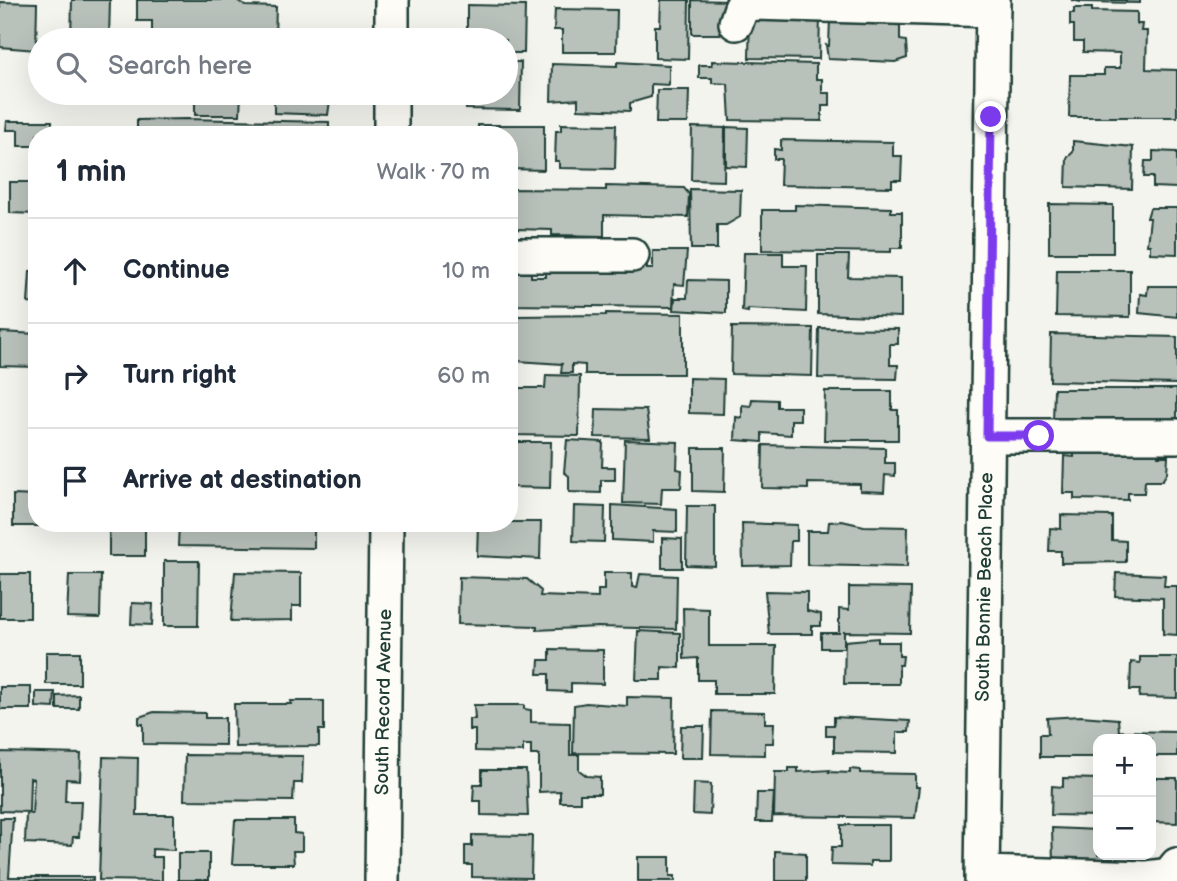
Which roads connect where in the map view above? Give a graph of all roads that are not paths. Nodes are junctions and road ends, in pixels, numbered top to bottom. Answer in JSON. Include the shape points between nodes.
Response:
{"nodes":[{"id":1,"x":393,"y":0,"type":"edge"},
{"id":2,"x":993,"y":5,"type":"edge"},
{"id":3,"x":736,"y":23,"type":"dead end"},
{"id":4,"x":392,"y":28,"type":"edge"},
{"id":5,"x":391,"y":105,"type":"edge"},
{"id":6,"x":391,"y":126,"type":"edge"},
{"id":7,"x":518,"y":255,"type":"edge"},
{"id":8,"x":632,"y":255,"type":"dead end"},
{"id":9,"x":987,"y":436,"type":"junction"},
{"id":10,"x":1177,"y":436,"type":"edge"},
{"id":11,"x":386,"y":532,"type":"edge"},
{"id":12,"x":1177,"y":865,"type":"edge"},
{"id":13,"x":982,"y":877,"type":"edge"},
{"id":14,"x":382,"y":881,"type":"edge"}],
"edges":[{"from":1,"to":4,"type":"street"},
{"from":2,"to":3,"type":"street","via":[[753,3],[741,8]]},
{"from":2,"to":9,"type":"street","name":"South Bonnie Beach Place"},
{"from":5,"to":6,"type":"street"},
{"from":7,"to":8,"type":"street"},
{"from":9,"to":10,"type":"street"},
{"from":9,"to":13,"type":"street","name":"South Bonnie Beach Place"},
{"from":11,"to":14,"type":"street","name":"South Record Avenue"},
{"from":12,"to":13,"type":"street","via":[[1168,875],[1145,878]]}]}
